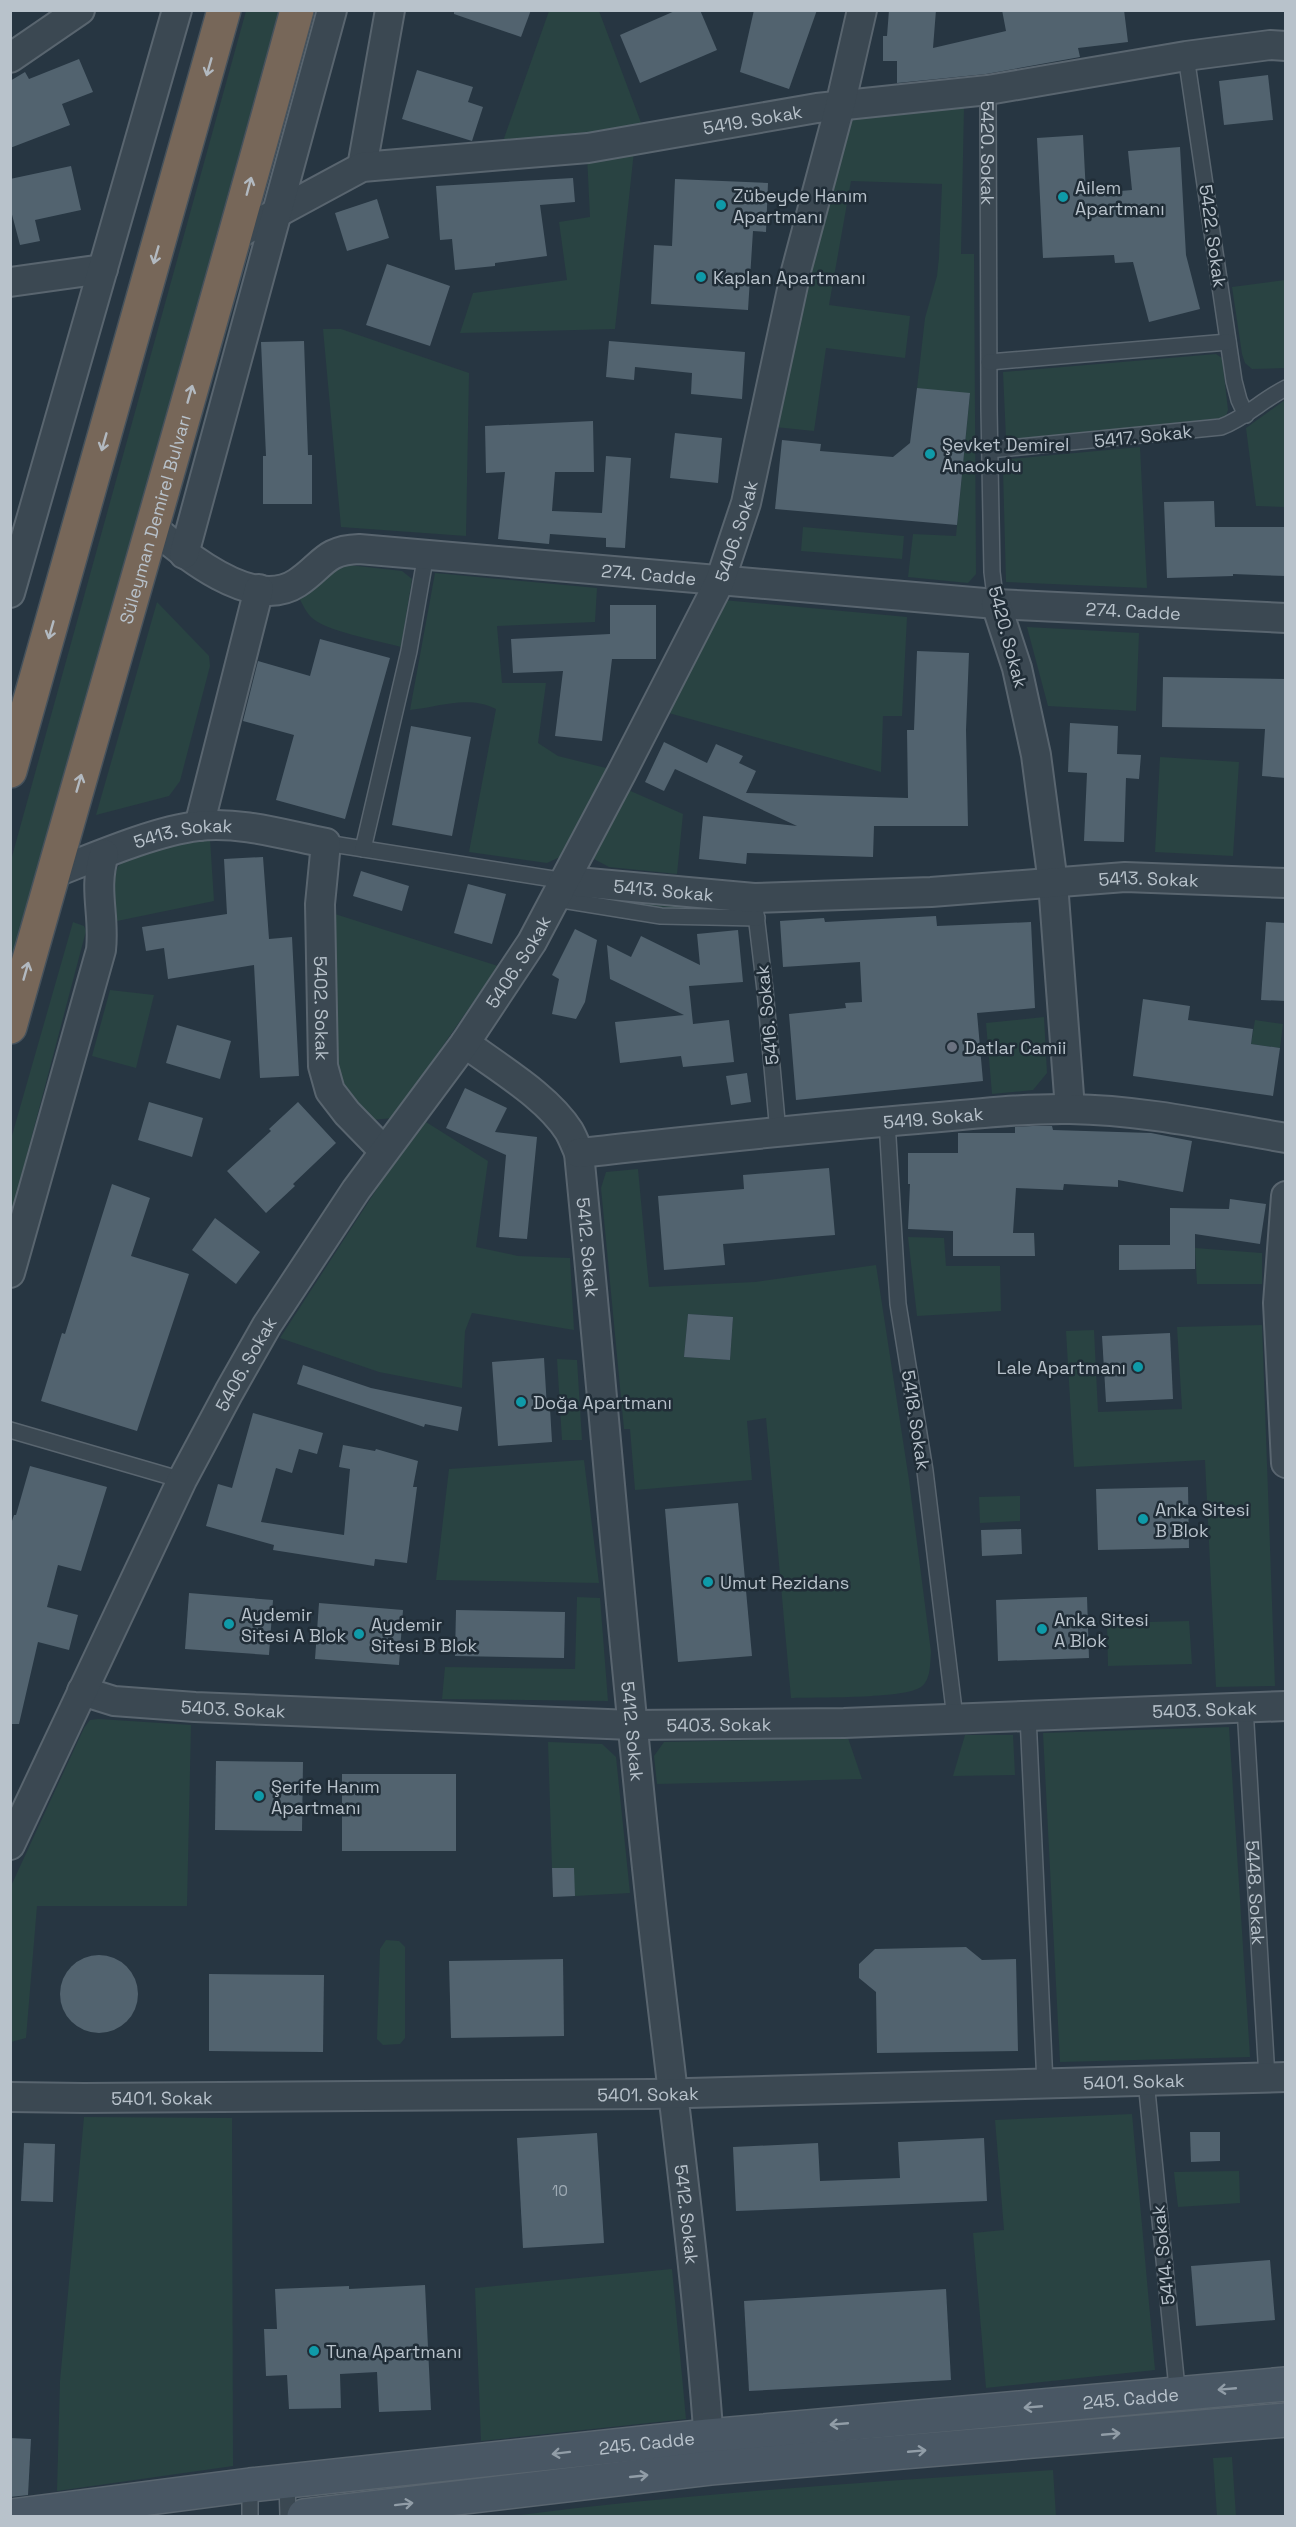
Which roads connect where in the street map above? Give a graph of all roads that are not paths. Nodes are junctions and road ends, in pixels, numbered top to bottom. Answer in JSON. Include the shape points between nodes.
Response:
{"nodes":[{"id":1,"x":80,"y":10,"type":"edge"},
{"id":2,"x":177,"y":10,"type":"edge"},
{"id":3,"x":224,"y":10,"type":"edge"},
{"id":4,"x":297,"y":10,"type":"edge"},
{"id":5,"x":332,"y":10,"type":"edge"},
{"id":6,"x":390,"y":10,"type":"edge"},
{"id":7,"x":862,"y":10,"type":"edge"},
{"id":8,"x":1286,"y":46,"type":"edge"},
{"id":9,"x":1186,"y":56,"type":"junction"},
{"id":10,"x":10,"y":58,"type":"edge"},
{"id":11,"x":988,"y":90,"type":"junction"},
{"id":12,"x":840,"y":106,"type":"junction"},
{"id":13,"x":362,"y":167,"type":"junction"},
{"id":14,"x":277,"y":213,"type":"junction"},
{"id":15,"x":236,"y":235,"type":"junction"},
{"id":16,"x":103,"y":269,"type":"junction"},
{"id":17,"x":10,"y":282,"type":"edge"},
{"id":18,"x":1228,"y":342,"type":"junction"},
{"id":19,"x":989,"y":362,"type":"junction"},
{"id":20,"x":1286,"y":388,"type":"edge"},
{"id":21,"x":1246,"y":415,"type":"junction"},
{"id":22,"x":990,"y":450,"type":"junction"},
{"id":23,"x":151,"y":526,"type":"junction"},
{"id":24,"x":184,"y":554,"type":"junction"},
{"id":25,"x":426,"y":554,"type":"junction"},
{"id":26,"x":720,"y":581,"type":"junction"},
{"id":27,"x":259,"y":589,"type":"junction"},
{"id":28,"x":10,"y":593,"type":"edge"},
{"id":29,"x":996,"y":604,"type":"junction"},
{"id":30,"x":1286,"y":618,"type":"edge"},
{"id":31,"x":10,"y":771,"type":"edge"},
{"id":32,"x":199,"y":826,"type":"junction"},
{"id":33,"x":326,"y":843,"type":"junction"},
{"id":34,"x":363,"y":849,"type":"junction"},
{"id":35,"x":104,"y":854,"type":"junction"},
{"id":36,"x":54,"y":873,"type":"junction"},
{"id":37,"x":1053,"y":883,"type":"junction"},
{"id":38,"x":1286,"y":883,"type":"edge"},
{"id":39,"x":561,"y":890,"type":"junction"},
{"id":40,"x":755,"y":908,"type":"junction"},
{"id":41,"x":10,"y":1027,"type":"edge"},
{"id":42,"x":465,"y":1044,"type":"junction"},
{"id":43,"x":1071,"y":1109,"type":"junction"},
{"id":44,"x":887,"y":1121,"type":"junction"},
{"id":45,"x":778,"y":1132,"type":"junction"},
{"id":46,"x":1286,"y":1138,"type":"edge"},
{"id":47,"x":384,"y":1151,"type":"junction"},
{"id":48,"x":579,"y":1153,"type":"junction"},
{"id":49,"x":1286,"y":1196,"type":"edge"},
{"id":50,"x":10,"y":1273,"type":"edge"},
{"id":51,"x":10,"y":1430,"type":"edge"},
{"id":52,"x":1286,"y":1463,"type":"edge"},
{"id":53,"x":182,"y":1480,"type":"junction"},
{"id":54,"x":82,"y":1691,"type":"junction"},
{"id":55,"x":1286,"y":1706,"type":"edge"},
{"id":56,"x":1245,"y":1707,"type":"junction"},
{"id":57,"x":1028,"y":1716,"type":"junction"},
{"id":58,"x":955,"y":1718,"type":"junction"},
{"id":59,"x":632,"y":1725,"type":"junction"},
{"id":60,"x":10,"y":1845,"type":"edge"},
{"id":61,"x":1276,"y":2078,"type":"edge"},
{"id":62,"x":1146,"y":2081,"type":"junction"},
{"id":63,"x":1045,"y":2084,"type":"junction"},
{"id":64,"x":673,"y":2094,"type":"junction"},
{"id":65,"x":10,"y":2097,"type":"edge"},
{"id":66,"x":1286,"y":2384,"type":"edge"},
{"id":67,"x":1177,"y":2394,"type":"junction"},
{"id":68,"x":1286,"y":2420,"type":"edge"},
{"id":69,"x":1180,"y":2428,"type":"junction"},
{"id":70,"x":708,"y":2436,"type":"junction"},
{"id":71,"x":710,"y":2468,"type":"junction"},
{"id":72,"x":287,"y":2482,"type":"junction"},
{"id":73,"x":250,"y":2501,"type":"edge"},
{"id":74,"x":11,"y":2517,"type":"edge"},
{"id":75,"x":288,"y":2517,"type":"edge"},
{"id":76,"x":304,"y":2517,"type":"edge"}],
"edges":[{"from":1,"to":10,"type":"street"},
{"from":2,"to":16,"type":"street"},
{"from":3,"to":31,"type":"highway","one_way":true},
{"from":15,"to":4,"type":"highway","name":"Süleyman Demirel Bulvarı","one_way":true},
{"from":5,"to":14,"type":"street"},
{"from":6,"to":13,"type":"street"},
{"from":7,"to":12,"type":"street","name":"5406. Sokak"},
{"from":8,"to":9,"type":"street","name":"5419. Sokak"},
{"from":9,"to":11,"type":"street","name":"5419. Sokak"},
{"from":9,"to":18,"type":"lane","name":"5422. Sokak"},
{"from":11,"to":12,"type":"street","name":"5419. Sokak"},
{"from":11,"to":19,"type":"lane","name":"5420. Sokak"},
{"from":12,"to":13,"type":"street","name":"5419. Sokak","via":[[588,148]]},
{"from":12,"to":26,"type":"street","name":"5406. Sokak","via":[[796,271],[746,503]]},
{"from":13,"to":14,"type":"street","name":"5419. Sokak"},
{"from":14,"to":15,"type":"street","name":"5419. Sokak"},
{"from":14,"to":24,"type":"street"},
{"from":23,"to":15,"type":"highway","name":"Süleyman Demirel Bulvarı","one_way":true},
{"from":16,"to":17,"type":"street"},
{"from":16,"to":28,"type":"street"},
{"from":18,"to":19,"type":"lane"},
{"from":18,"to":21,"type":"lane","name":"5422. Sokak","via":[[1235,388]]},
{"from":19,"to":22,"type":"lane","name":"5420. Sokak"},
{"from":20,"to":21,"type":"lane","name":"5417. Sokak"},
{"from":21,"to":22,"type":"lane","name":"5417. Sokak","via":[[1221,427],[1195,431]]},
{"from":22,"to":29,"type":"lane","name":"5420. Sokak"},
{"from":23,"to":24,"type":"street","name":"274. Cadde"},
{"from":36,"to":23,"type":"highway","name":"Süleyman Demirel Bulvarı","one_way":true},
{"from":24,"to":27,"type":"street","name":"274. Cadde","via":[[209,571]]},
{"from":25,"to":26,"type":"street","name":"274. Cadde"},
{"from":25,"to":27,"type":"street","name":"274. Cadde","via":[[348,549],[328,556],[296,584]]},
{"from":25,"to":34,"type":"lane","via":[[409,651]]},
{"from":26,"to":29,"type":"street","name":"274. Cadde"},
{"from":26,"to":39,"type":"street","name":"5406. Sokak"},
{"from":27,"to":32,"type":"street"},
{"from":29,"to":30,"type":"street","name":"274. Cadde"},
{"from":29,"to":37,"type":"street","name":"5420. Sokak","via":[[1019,677],[1036,755]]},
{"from":32,"to":33,"type":"street","name":"5413. Sokak","via":[[231,826]]},
{"from":32,"to":35,"type":"street","name":"5413. Sokak","via":[[171,831]]},
{"from":33,"to":34,"type":"lane","name":"5413. Sokak"},
{"from":33,"to":47,"type":"street","name":"5402. Sokak","via":[[320,904],[323,1066],[330,1091]]},
{"from":34,"to":39,"type":"lane","name":"5413. Sokak"},
{"from":35,"to":36,"type":"street","name":"5413. Sokak"},
{"from":35,"to":50,"type":"street","via":[[98,884],[101,950]]},
{"from":41,"to":36,"type":"highway","name":"Süleyman Demirel Bulvarı","one_way":true},
{"from":37,"to":38,"type":"street","name":"5413. Sokak","via":[[1156,877]]},
{"from":37,"to":40,"type":"street","name":"5413. Sokak"},
{"from":37,"to":43,"type":"street","name":"5420. Sokak"},
{"from":39,"to":40,"type":"street","name":"5413. Sokak"},
{"from":39,"to":42,"type":"street","name":"5406. Sokak"},
{"from":40,"to":45,"type":"lane","name":"5416. Sokak"},
{"from":42,"to":47,"type":"street","name":"5406. Sokak"},
{"from":42,"to":48,"type":"street","name":"5412. Sokak","via":[[555,1113]]},
{"from":43,"to":44,"type":"street","name":"5419. Sokak"},
{"from":43,"to":46,"type":"street","name":"5419. Sokak","via":[[1164,1118]]},
{"from":44,"to":45,"type":"street","name":"5419. Sokak"},
{"from":44,"to":58,"type":"lane","name":"5418. Sokak","via":[[898,1304]]},
{"from":45,"to":48,"type":"street","name":"5419. Sokak"},
{"from":47,"to":53,"type":"street","name":"5406. Sokak","via":[[267,1325]]},
{"from":48,"to":59,"type":"street","name":"5412. Sokak"},
{"from":49,"to":52,"type":"street","via":[[1278,1303]]},
{"from":51,"to":53,"type":"lane"},
{"from":53,"to":54,"type":"street","name":"5406. Sokak"},
{"from":54,"to":59,"type":"street","name":"5403. Sokak","via":[[114,1701],[195,1707]]},
{"from":54,"to":60,"type":"street","name":"5406. Sokak"},
{"from":55,"to":56,"type":"street","name":"5403. Sokak"},
{"from":56,"to":57,"type":"street","name":"5403. Sokak"},
{"from":56,"to":61,"type":"lane","name":"5448. Sokak"},
{"from":57,"to":58,"type":"street","name":"5403. Sokak"},
{"from":57,"to":63,"type":"lane"},
{"from":58,"to":59,"type":"street","name":"5403. Sokak"},
{"from":59,"to":64,"type":"street","name":"5412. Sokak"},
{"from":61,"to":62,"type":"street","name":"5401. Sokak"},
{"from":62,"to":63,"type":"street","name":"5401. Sokak"},
{"from":62,"to":67,"type":"lane","name":"5414. Sokak"},
{"from":63,"to":64,"type":"street","name":"5401. Sokak"},
{"from":64,"to":65,"type":"street","name":"5401. Sokak"},
{"from":64,"to":70,"type":"street","name":"5412. Sokak"},
{"from":66,"to":67,"type":"street","name":"245. Cadde","one_way":true},
{"from":67,"to":69,"type":"lane","name":"5414. Sokak"},
{"from":67,"to":70,"type":"street","name":"245. Cadde","one_way":true},
{"from":68,"to":69,"type":"street","name":"245. Cadde"},
{"from":71,"to":69,"type":"street","name":"245. Cadde","one_way":true},
{"from":70,"to":71,"type":"street","name":"5412. Sokak"},
{"from":70,"to":72,"type":"street","name":"245. Cadde","one_way":true},
{"from":76,"to":71,"type":"street","name":"245. Cadde","one_way":true},
{"from":72,"to":73,"type":"street","name":"245. Cadde"},
{"from":72,"to":75,"type":"lane"},
{"from":73,"to":74,"type":"street","name":"245. Cadde"}]}
